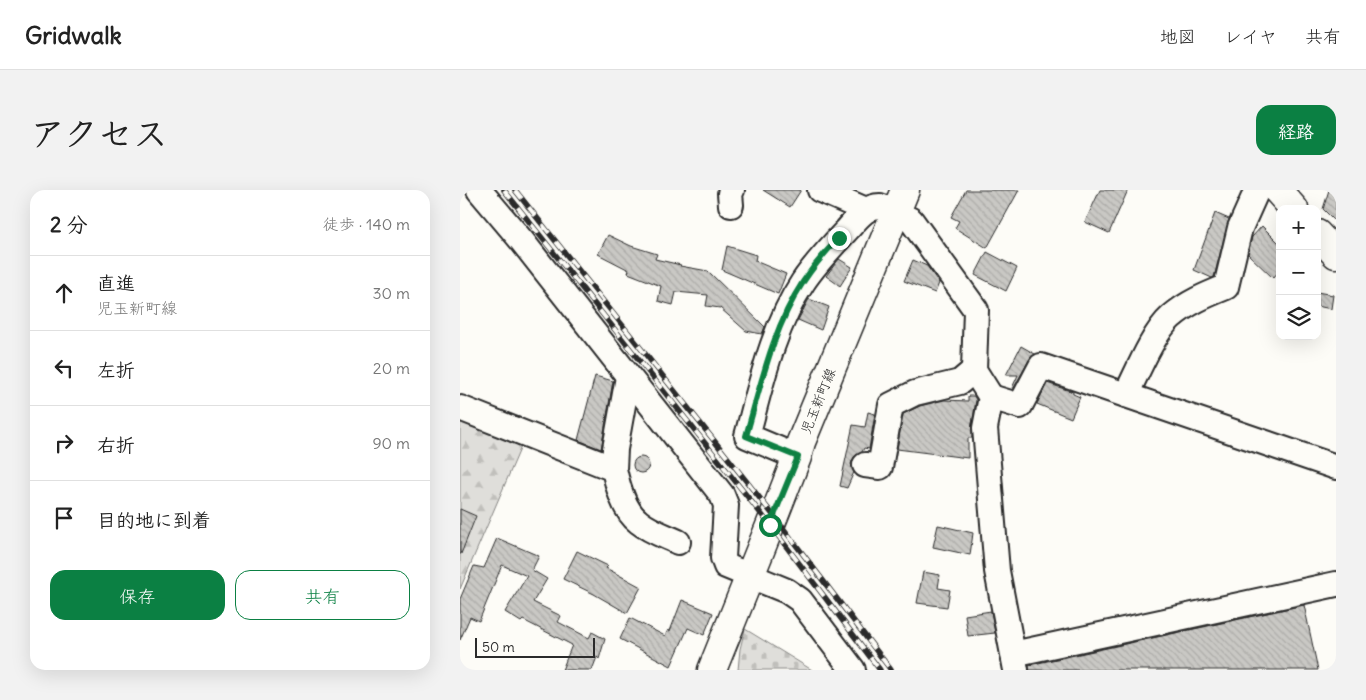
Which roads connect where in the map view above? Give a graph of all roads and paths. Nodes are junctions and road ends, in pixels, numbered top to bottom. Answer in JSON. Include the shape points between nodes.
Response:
{"nodes":[{"id":1,"x":479,"y":190,"type":"edge"},
{"id":2,"x":820,"y":190,"type":"edge"},
{"id":3,"x":1257,"y":190,"type":"edge"},
{"id":4,"x":1277,"y":190,"type":"edge"},
{"id":5,"x":900,"y":201,"type":"edge"},
{"id":6,"x":1290,"y":205,"type":"edge"},
{"id":7,"x":866,"y":210,"type":"junction"},
{"id":8,"x":1321,"y":238,"type":"edge"},
{"id":9,"x":1336,"y":254,"type":"edge"},
{"id":10,"x":974,"y":370,"type":"junction"},
{"id":11,"x":628,"y":377,"type":"junction"},
{"id":12,"x":1126,"y":395,"type":"junction"},
{"id":13,"x":991,"y":397,"type":"junction"},
{"id":14,"x":460,"y":408,"type":"edge"},
{"id":15,"x":798,"y":457,"type":"junction"},
{"id":16,"x":865,"y":465,"type":"dead end"},
{"id":17,"x":1336,"y":467,"type":"edge"},
{"id":18,"x":614,"y":469,"type":"junction"},
{"id":19,"x":678,"y":542,"type":"dead end"},
{"id":20,"x":750,"y":577,"type":"junction"},
{"id":21,"x":1336,"y":584,"type":"edge"},
{"id":22,"x":1015,"y":662,"type":"edge"},
{"id":23,"x":712,"y":670,"type":"edge"},
{"id":24,"x":853,"y":670,"type":"edge"}],
"edges":[{"from":1,"to":11,"type":"street"},
{"from":2,"to":7,"type":"street"},
{"from":3,"to":12,"type":"street","via":[[1240,228],[1226,288],[1199,298],[1169,318]]},
{"from":4,"to":6,"type":"main road"},
{"from":5,"to":7,"type":"street"},
{"from":5,"to":10,"type":"street","via":[[976,310]]},
{"from":5,"to":15,"type":"main road","name":"児玉新町線","via":[[801,442]]},
{"from":7,"to":15,"type":"street","via":[[803,282],[791,303],[773,346],[746,436]]},
{"from":8,"to":9,"type":"main road"},
{"from":10,"to":13,"type":"street"},
{"from":10,"to":16,"type":"street","via":[[960,382],[915,393],[891,405],[880,466]]},
{"from":11,"to":18,"type":"street"},
{"from":11,"to":20,"type":"street","via":[[722,495],[726,505],[724,563],[728,568]]},
{"from":12,"to":13,"type":"street","via":[[1041,366],[1020,406]]},
{"from":12,"to":17,"type":"street"},
{"from":13,"to":22,"type":"street","via":[[985,428],[997,571]]},
{"from":14,"to":18,"type":"street"},
{"from":15,"to":20,"type":"main road","name":"児玉新町線"},
{"from":18,"to":19,"type":"street","via":[[620,491],[638,522]]},
{"from":20,"to":23,"type":"main road","name":"児玉新町線"},
{"from":20,"to":24,"type":"street","via":[[787,591],[800,600]]},
{"from":21,"to":22,"type":"street"}]}
